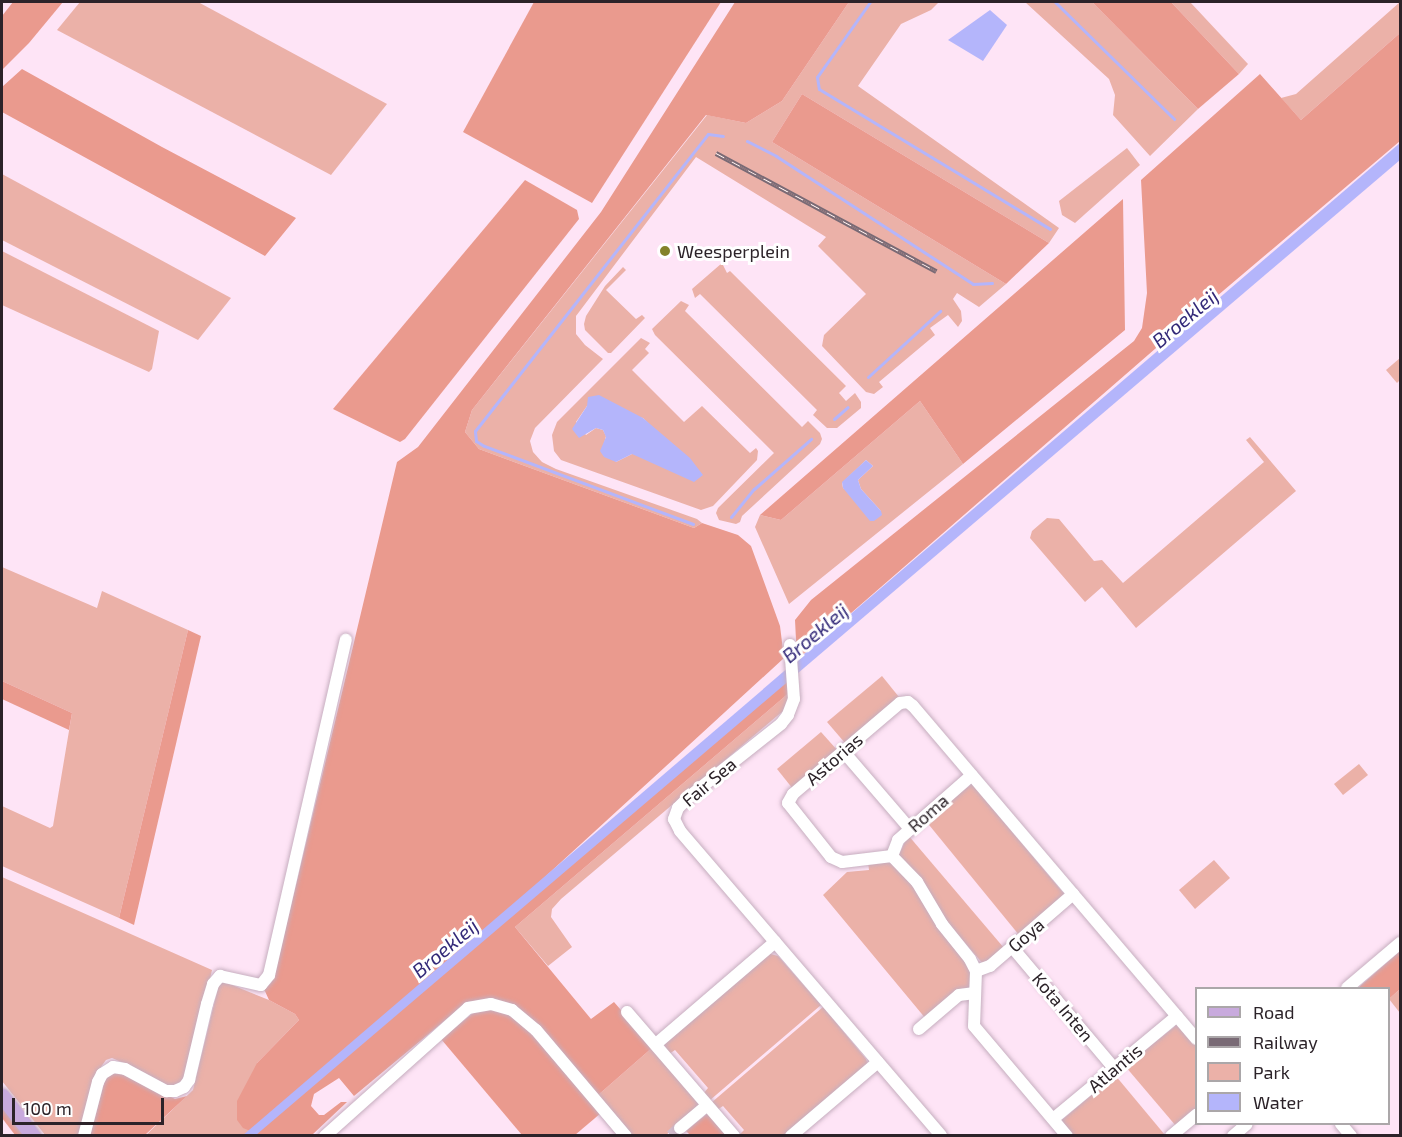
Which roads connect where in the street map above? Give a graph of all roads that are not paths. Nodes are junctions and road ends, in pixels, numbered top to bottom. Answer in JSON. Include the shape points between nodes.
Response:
{"nodes":[{"id":1,"x":346,"y":640,"type":"dead end"},
{"id":2,"x":790,"y":645,"type":"dead end"},
{"id":3,"x":843,"y":751,"type":"junction"},
{"id":4,"x":972,"y":775,"type":"junction"},
{"id":5,"x":910,"y":829,"type":"junction"},
{"id":6,"x":892,"y":856,"type":"junction"},
{"id":7,"x":1073,"y":894,"type":"junction"},
{"id":8,"x":775,"y":942,"type":"junction"},
{"id":9,"x":1401,"y":943,"type":"edge"},
{"id":10,"x":1012,"y":947,"type":"junction"},
{"id":11,"x":976,"y":971,"type":"junction"},
{"id":12,"x":1348,"y":987,"type":"edge"},
{"id":13,"x":975,"y":993,"type":"junction"},
{"id":14,"x":627,"y":1012,"type":"dead end"},
{"id":15,"x":1177,"y":1016,"type":"junction"},
{"id":16,"x":919,"y":1029,"type":"dead end"},
{"id":17,"x":1195,"y":1037,"type":"edge"},
{"id":18,"x":656,"y":1044,"type":"junction"},
{"id":19,"x":878,"y":1062,"type":"junction"},
{"id":20,"x":1114,"y":1068,"type":"junction"},
{"id":21,"x":2,"y":1096,"type":"edge"},
{"id":22,"x":707,"y":1105,"type":"junction"},
{"id":23,"x":1195,"y":1117,"type":"edge"},
{"id":24,"x":1053,"y":1119,"type":"junction"},
{"id":25,"x":1246,"y":1125,"type":"edge"},
{"id":26,"x":680,"y":1128,"type":"tunnel mouth"},
{"id":27,"x":33,"y":1136,"type":"edge"},
{"id":28,"x":84,"y":1136,"type":"edge"},
{"id":29,"x":325,"y":1136,"type":"edge"},
{"id":30,"x":626,"y":1136,"type":"edge"},
{"id":31,"x":734,"y":1136,"type":"edge"},
{"id":32,"x":791,"y":1136,"type":"edge"},
{"id":33,"x":940,"y":1136,"type":"edge"},
{"id":34,"x":1067,"y":1136,"type":"edge"},
{"id":35,"x":1171,"y":1136,"type":"edge"},
{"id":36,"x":1233,"y":1136,"type":"edge"}],
"edges":[{"from":1,"to":28,"type":"street","via":[[269,975],[261,985],[220,976],[213,984],[184,1087],[166,1091],[113,1067],[102,1074]]},
{"from":2,"to":8,"type":"street","name":"Fair Sea","via":[[792,707],[782,724],[690,796],[674,819]]},
{"from":3,"to":4,"type":"street","name":"Astorias","via":[[900,703],[909,702]]},
{"from":3,"to":5,"type":"street"},
{"from":3,"to":6,"type":"street","name":"Astorias","via":[[793,794],[788,803],[837,861]]},
{"from":4,"to":5,"type":"street","name":"Roma"},
{"from":4,"to":7,"type":"street","name":"Astorias"},
{"from":5,"to":6,"type":"street","name":"Roma","via":[[898,840]]},
{"from":6,"to":11,"type":"street","via":[[917,882]]},
{"from":7,"to":10,"type":"street","name":"Goya"},
{"from":7,"to":15,"type":"street","name":"Astorias"},
{"from":8,"to":18,"type":"street"},
{"from":8,"to":19,"type":"street"},
{"from":9,"to":12,"type":"street"},
{"from":10,"to":11,"type":"street","name":"Goya","via":[[990,966]]},
{"from":10,"to":20,"type":"street","name":"Kota Inten"},
{"from":11,"to":13,"type":"street"},
{"from":13,"to":16,"type":"street","via":[[958,995]]},
{"from":13,"to":24,"type":"street","via":[[974,1026]]},
{"from":14,"to":18,"type":"street"},
{"from":15,"to":17,"type":"street","name":"Astorias"},
{"from":15,"to":20,"type":"street","name":"Atlantis"},
{"from":18,"to":22,"type":"street"},
{"from":19,"to":32,"type":"street"},
{"from":19,"to":33,"type":"street"},
{"from":20,"to":24,"type":"street","name":"Atlantis"},
{"from":21,"to":27,"type":"main road"},
{"from":22,"to":26,"type":"street"},
{"from":22,"to":31,"type":"street"},
{"from":23,"to":35,"type":"street"},
{"from":24,"to":34,"type":"street"},
{"from":25,"to":36,"type":"street"},
{"from":29,"to":30,"type":"street","via":[[468,1008],[491,1004],[512,1010],[536,1030]]}]}
